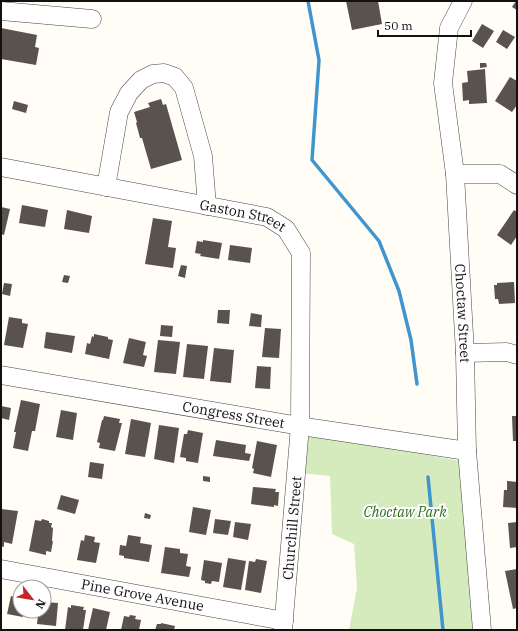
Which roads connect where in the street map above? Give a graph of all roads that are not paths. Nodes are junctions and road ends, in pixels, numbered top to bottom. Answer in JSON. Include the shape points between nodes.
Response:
{"nodes":[{"id":1,"x":463,"y":1,"type":"edge"},
{"id":2,"x":1,"y":10,"type":"edge"},
{"id":3,"x":92,"y":19,"type":"dead end"},
{"id":4,"x":1,"y":167,"type":"edge"},
{"id":5,"x":455,"y":174,"type":"junction"},
{"id":6,"x":517,"y":185,"type":"edge"},
{"id":7,"x":106,"y":187,"type":"junction"},
{"id":8,"x":208,"y":206,"type":"junction"},
{"id":9,"x":465,"y":353,"type":"junction"},
{"id":10,"x":517,"y":354,"type":"edge"},
{"id":11,"x":1,"y":375,"type":"edge"},
{"id":12,"x":300,"y":426,"type":"junction"},
{"id":13,"x":467,"y":451,"type":"junction"},
{"id":14,"x":1,"y":569,"type":"edge"},
{"id":15,"x":284,"y":626,"type":"edge"},
{"id":16,"x":482,"y":630,"type":"edge"}],
"edges":[{"from":1,"to":5,"type":"street","name":"Choctaw Street","via":[[449,28],[443,83]]},
{"from":2,"to":3,"type":"street"},
{"from":4,"to":7,"type":"street","name":"Gaston Street"},
{"from":5,"to":6,"type":"street","via":[[500,174]]},
{"from":5,"to":9,"type":"street","name":"Choctaw Street"},
{"from":7,"to":8,"type":"street","name":"Gaston Street"},
{"from":7,"to":8,"type":"street","via":[[120,112],[129,93],[141,80],[153,74],[164,73],[175,77],[184,88],[203,156]]},
{"from":8,"to":12,"type":"street","name":"Gaston Street","via":[[267,217],[286,229],[301,253]]},
{"from":9,"to":10,"type":"street"},
{"from":9,"to":13,"type":"street","name":"Choctaw Street"},
{"from":11,"to":12,"type":"street","name":"Congress Street"},
{"from":12,"to":13,"type":"street","name":"Congress Street"},
{"from":12,"to":15,"type":"street","name":"Churchill Street"},
{"from":13,"to":16,"type":"street","name":"Choctaw Street"},
{"from":14,"to":15,"type":"street","name":"Pine Grove Avenue"}]}
